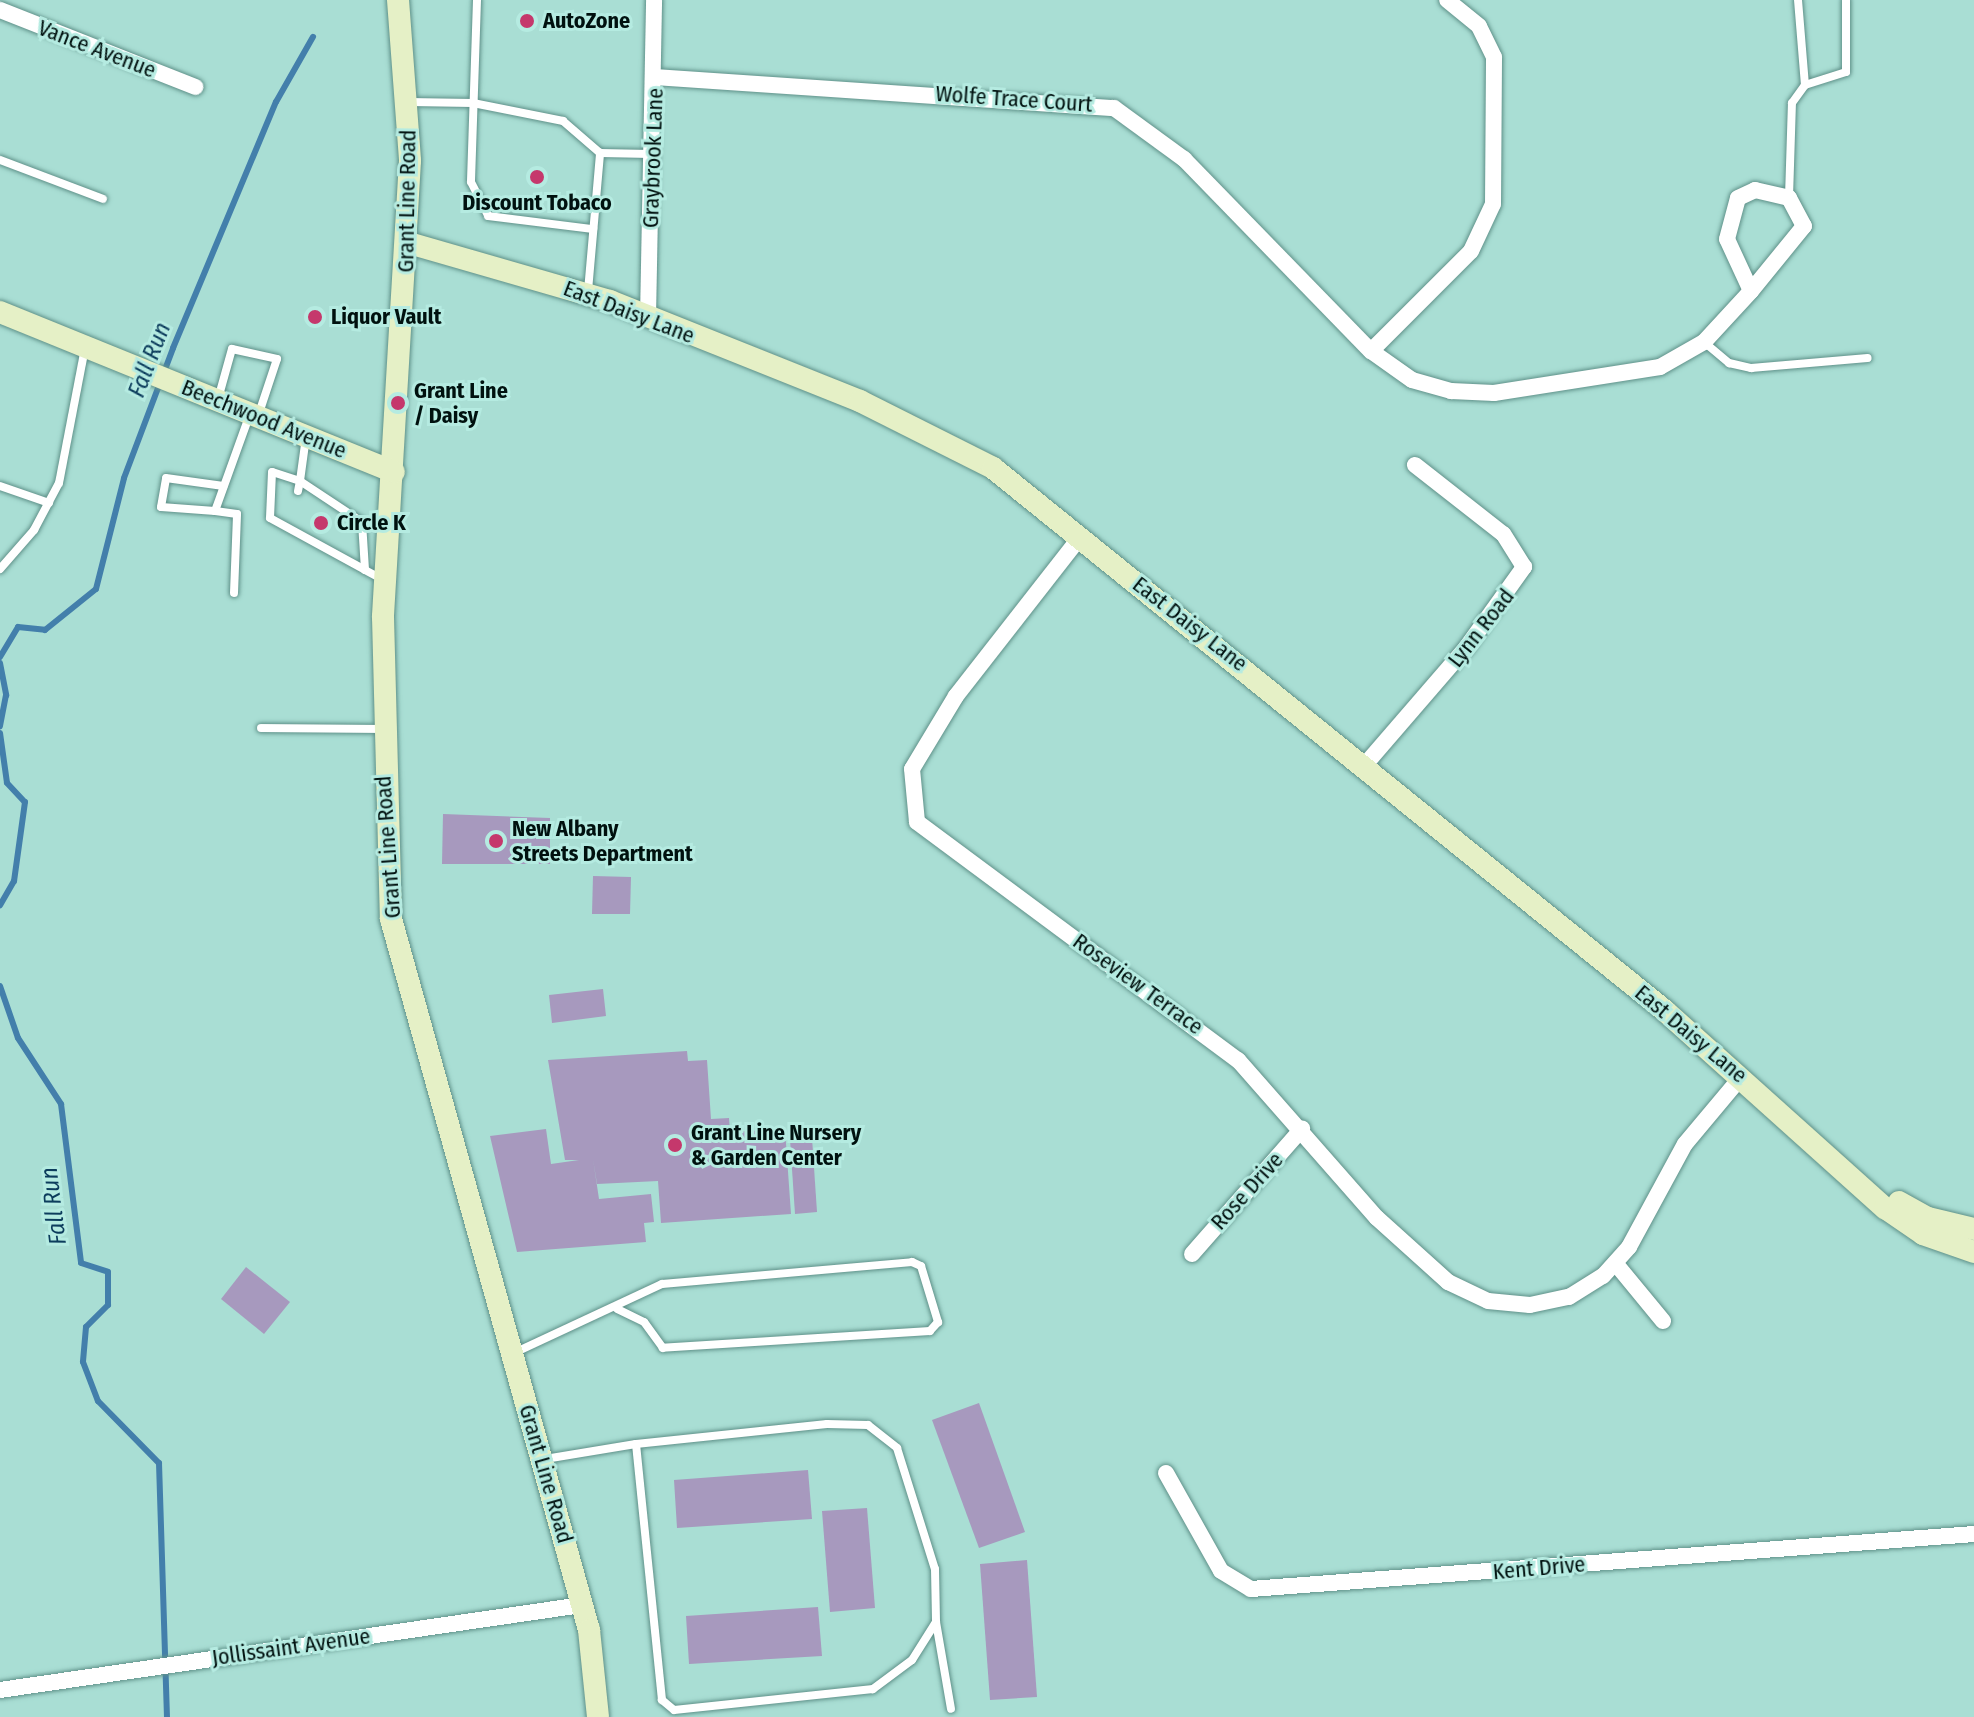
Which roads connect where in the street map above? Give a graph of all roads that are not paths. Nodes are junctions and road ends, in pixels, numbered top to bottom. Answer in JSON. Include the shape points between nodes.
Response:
{"nodes":[{"id":1,"x":398,"y":0,"type":"edge"},
{"id":2,"x":477,"y":0,"type":"edge"},
{"id":3,"x":654,"y":0,"type":"edge"},
{"id":4,"x":1447,"y":0,"type":"edge"},
{"id":5,"x":1798,"y":0,"type":"edge"},
{"id":6,"x":1846,"y":0,"type":"edge"},
{"id":7,"x":0,"y":10,"type":"edge"},
{"id":8,"x":655,"y":77,"type":"junction"},
{"id":9,"x":1805,"y":85,"type":"junction"},
{"id":10,"x":195,"y":87,"type":"dead end"},
{"id":11,"x":408,"y":102,"type":"junction"},
{"id":12,"x":473,"y":103,"type":"junction"},
{"id":13,"x":600,"y":153,"type":"junction"},
{"id":14,"x":652,"y":154,"type":"junction"},
{"id":15,"x":0,"y":160,"type":"edge"},
{"id":16,"x":1789,"y":198,"type":"junction"},
{"id":17,"x":103,"y":199,"type":"dead end"},
{"id":18,"x":593,"y":229,"type":"junction"},
{"id":19,"x":409,"y":243,"type":"junction"},
{"id":20,"x":1751,"y":291,"type":"junction"},
{"id":21,"x":588,"y":293,"type":"junction"},
{"id":22,"x":0,"y":312,"type":"edge"},
{"id":23,"x":648,"y":317,"type":"junction"},
{"id":24,"x":1704,"y":342,"type":"junction"},
{"id":25,"x":85,"y":347,"type":"junction"},
{"id":26,"x":1371,"y":351,"type":"junction"},
{"id":27,"x":1868,"y":358,"type":"dead end"},
{"id":28,"x":217,"y":400,"type":"junction"},
{"id":29,"x":254,"y":415,"type":"junction"},
{"id":30,"x":306,"y":436,"type":"junction"},
{"id":31,"x":1415,"y":465,"type":"dead end"},
{"id":32,"x":394,"y":472,"type":"junction"},
{"id":33,"x":300,"y":481,"type":"junction"},
{"id":34,"x":0,"y":486,"type":"edge"},
{"id":35,"x":223,"y":486,"type":"junction"},
{"id":36,"x":298,"y":491,"type":"dead end"},
{"id":37,"x":49,"y":503,"type":"junction"},
{"id":38,"x":215,"y":511,"type":"junction"},
{"id":39,"x":1081,"y":536,"type":"junction"},
{"id":40,"x":0,"y":569,"type":"edge"},
{"id":41,"x":375,"y":575,"type":"junction"},
{"id":42,"x":234,"y":593,"type":"dead end"},
{"id":43,"x":261,"y":728,"type":"dead end"},
{"id":44,"x":383,"y":729,"type":"junction"},
{"id":45,"x":1364,"y":766,"type":"junction"},
{"id":46,"x":1741,"y":1077,"type":"junction"},
{"id":47,"x":1302,"y":1129,"type":"junction"},
{"id":48,"x":1867,"y":1184,"type":"junction"},
{"id":49,"x":1974,"y":1229,"type":"edge"},
{"id":50,"x":1974,"y":1252,"type":"edge"},
{"id":51,"x":1192,"y":1254,"type":"dead end"},
{"id":52,"x":1616,"y":1264,"type":"junction"},
{"id":53,"x":617,"y":1309,"type":"junction"},
{"id":54,"x":1663,"y":1321,"type":"dead end"},
{"id":55,"x":509,"y":1355,"type":"junction"},
{"id":56,"x":636,"y":1444,"type":"junction"},
{"id":57,"x":544,"y":1459,"type":"junction"},
{"id":58,"x":1166,"y":1473,"type":"dead end"},
{"id":59,"x":1974,"y":1534,"type":"edge"},
{"id":60,"x":582,"y":1605,"type":"junction"},
{"id":61,"x":936,"y":1622,"type":"junction"},
{"id":62,"x":0,"y":1690,"type":"edge"},
{"id":63,"x":951,"y":1709,"type":"dead end"},
{"id":64,"x":598,"y":1717,"type":"edge"}],
"edges":[{"from":1,"to":11,"type":"street","name":"Grant Line Road"},
{"from":2,"to":12,"type":"lane"},
{"from":3,"to":8,"type":"street","name":"Graybrook Lane"},
{"from":4,"to":26,"type":"street","via":[[1479,26],[1494,57],[1493,204],[1471,251]]},
{"from":5,"to":9,"type":"lane"},
{"from":6,"to":9,"type":"lane","via":[[1846,72]]},
{"from":7,"to":10,"type":"street","name":"Vance Avenue"},
{"from":8,"to":14,"type":"street","name":"Graybrook Lane"},
{"from":8,"to":26,"type":"street","name":"Wolfe Trace Court","via":[[1114,108],[1184,159]]},
{"from":9,"to":16,"type":"lane","via":[[1792,103]]},
{"from":11,"to":12,"type":"lane"},
{"from":11,"to":19,"type":"street","name":"Grant Line Road"},
{"from":12,"to":13,"type":"lane","via":[[563,121]]},
{"from":12,"to":18,"type":"lane","via":[[471,182],[488,216]]},
{"from":13,"to":14,"type":"lane"},
{"from":13,"to":18,"type":"lane"},
{"from":14,"to":23,"type":"street","name":"Graybrook Lane"},
{"from":15,"to":17,"type":"lane"},
{"from":16,"to":20,"type":"street","name":"Wolfe Trace Court","via":[[1804,226]]},
{"from":16,"to":20,"type":"street","via":[[1755,190],[1734,207],[1727,239]]},
{"from":18,"to":21,"type":"lane"},
{"from":19,"to":21,"type":"street","name":"East Daisy Lane"},
{"from":19,"to":32,"type":"street","name":"Grant Line Road"},
{"from":20,"to":24,"type":"street","name":"Wolfe Trace Court"},
{"from":21,"to":23,"type":"street","name":"East Daisy Lane"},
{"from":22,"to":25,"type":"street","name":"Beechwood Avenue"},
{"from":23,"to":39,"type":"street","name":"East Daisy Lane","via":[[927,430],[993,468]]},
{"from":24,"to":26,"type":"street","name":"Wolfe Trace Court","via":[[1660,367],[1626,375],[1473,394],[1412,380]]},
{"from":24,"to":27,"type":"lane","via":[[1729,363],[1751,368]]},
{"from":25,"to":28,"type":"street","name":"Beechwood Avenue"},
{"from":25,"to":37,"type":"lane","via":[[63,469]]},
{"from":28,"to":29,"type":"street","name":"Beechwood Avenue"},
{"from":28,"to":29,"type":"lane","via":[[232,349],[277,359]]},
{"from":29,"to":30,"type":"street","name":"Beechwood Avenue"},
{"from":29,"to":35,"type":"lane"},
{"from":30,"to":32,"type":"street","name":"Beechwood Avenue"},
{"from":30,"to":33,"type":"lane"},
{"from":31,"to":45,"type":"street","name":"Lynn Road","via":[[1503,534],[1524,567],[1466,648]]},
{"from":32,"to":41,"type":"street","name":"Grant Line Road"},
{"from":33,"to":36,"type":"lane"},
{"from":33,"to":41,"type":"lane","via":[[362,522]]},
{"from":33,"to":41,"type":"lane","via":[[272,472],[270,518],[292,525]]},
{"from":34,"to":37,"type":"lane"},
{"from":35,"to":38,"type":"lane"},
{"from":35,"to":38,"type":"lane","via":[[166,478],[161,507]]},
{"from":37,"to":40,"type":"lane"},
{"from":38,"to":42,"type":"lane","via":[[237,514]]},
{"from":39,"to":45,"type":"street","name":"East Daisy Lane"},
{"from":39,"to":47,"type":"street","name":"Roseview Terrace","via":[[956,696],[912,769],[917,822],[1218,1043]]},
{"from":41,"to":44,"type":"street","name":"Grant Line Road"},
{"from":43,"to":44,"type":"lane"},
{"from":44,"to":55,"type":"street","name":"Grant Line Road","via":[[391,919]]},
{"from":45,"to":46,"type":"street","name":"East Daisy Lane"},
{"from":46,"to":48,"type":"street","name":"East Daisy Lane"},
{"from":46,"to":52,"type":"street","via":[[1685,1144]]},
{"from":47,"to":51,"type":"street","name":"Rose Drive"},
{"from":47,"to":52,"type":"street","name":"Roseview Terrace","via":[[1377,1218],[1468,1292],[1509,1305],[1550,1302]]},
{"from":48,"to":49,"type":"street","name":"East Daisy Lane","via":[[1928,1218]]},
{"from":48,"to":50,"type":"street","name":"East Daisy Lane","via":[[1911,1227]]},
{"from":52,"to":54,"type":"street"},
{"from":53,"to":53,"type":"lane","via":[[644,1322],[663,1348],[930,1331],[938,1322],[921,1266],[912,1262],[662,1284]]},
{"from":53,"to":55,"type":"lane","via":[[588,1313]]},
{"from":55,"to":57,"type":"street","name":"Grant Line Road"},
{"from":56,"to":57,"type":"lane"},
{"from":56,"to":61,"type":"lane","via":[[868,1425],[897,1448],[935,1569]]},
{"from":56,"to":61,"type":"lane","via":[[662,1700],[674,1710],[873,1689],[912,1660]]},
{"from":57,"to":60,"type":"street","name":"Grant Line Road"},
{"from":58,"to":59,"type":"street","name":"Kent Drive","via":[[1221,1571],[1251,1589]]},
{"from":60,"to":62,"type":"street","name":"Jollissaint Avenue"},
{"from":60,"to":64,"type":"street","name":"Grant Line Road"},
{"from":61,"to":63,"type":"lane"}]}
